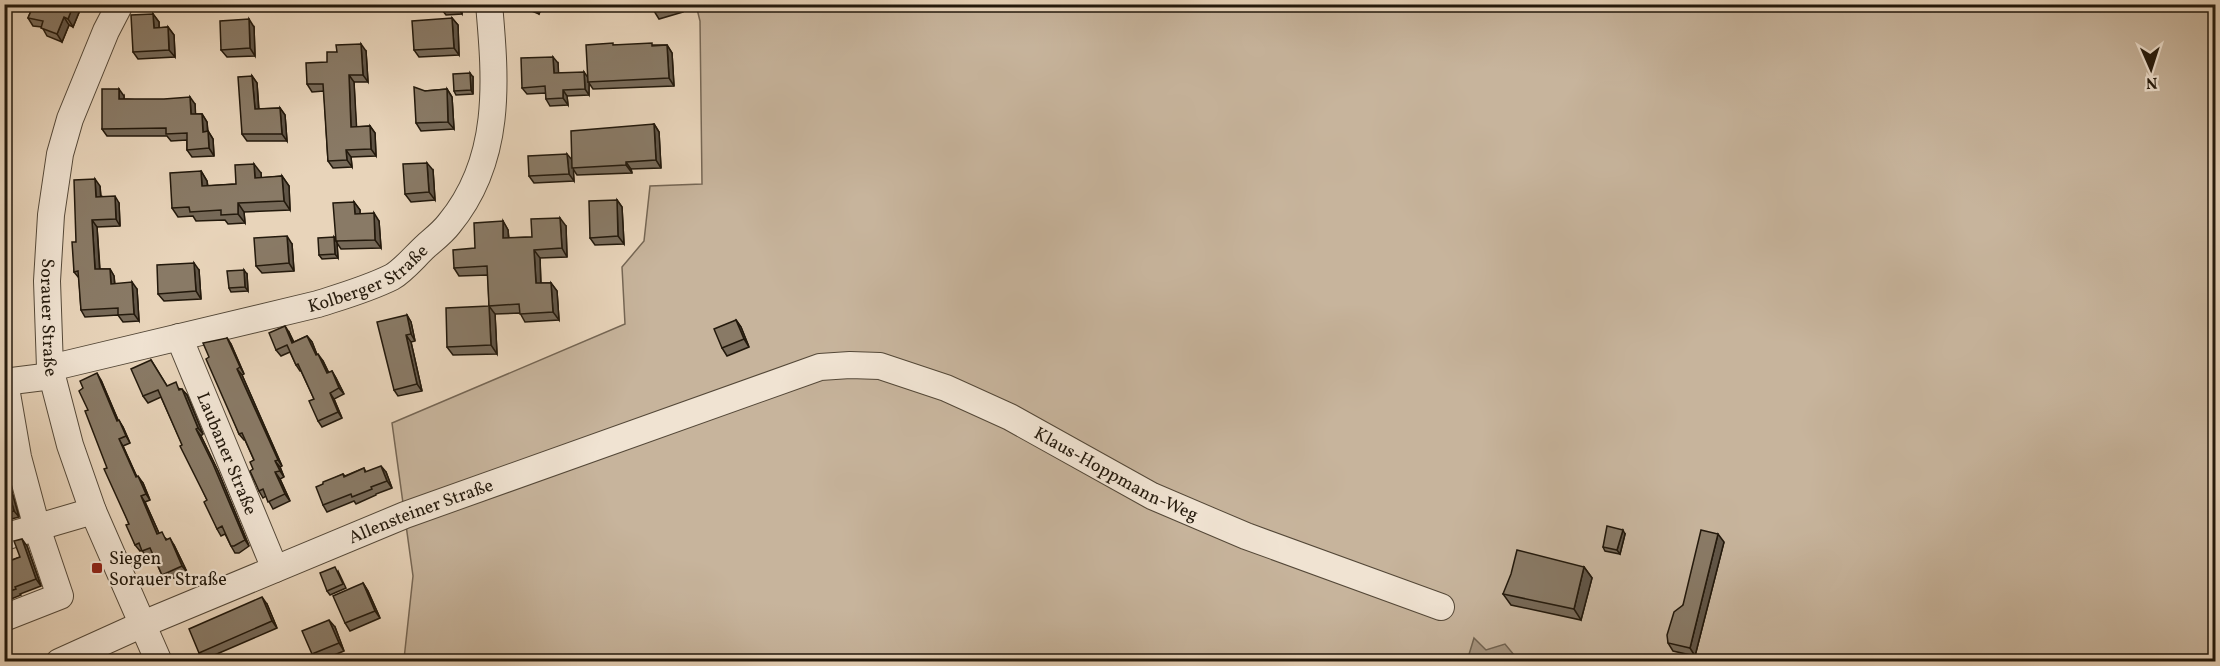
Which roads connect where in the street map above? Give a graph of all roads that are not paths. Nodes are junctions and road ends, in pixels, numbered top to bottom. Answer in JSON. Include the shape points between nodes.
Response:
{"nodes":[{"id":1,"x":120,"y":4,"type":"edge"},
{"id":2,"x":489,"y":4,"type":"edge"},
{"id":3,"x":179,"y":337,"type":"junction"},
{"id":4,"x":51,"y":372,"type":"junction"},
{"id":5,"x":790,"y":379,"type":"joint"},
{"id":6,"x":5,"y":382,"type":"edge"},
{"id":7,"x":11,"y":458,"type":"edge"},
{"id":8,"x":93,"y":511,"type":"junction"},
{"id":9,"x":37,"y":528,"type":"junction"},
{"id":10,"x":4,"y":537,"type":"edge"},
{"id":11,"x":275,"y":569,"type":"junction"},
{"id":12,"x":1441,"y":608,"type":"dead end"},
{"id":13,"x":4,"y":618,"type":"edge"},
{"id":14,"x":143,"y":624,"type":"junction"},
{"id":15,"x":59,"y":662,"type":"edge"},
{"id":16,"x":159,"y":662,"type":"edge"}],
"edges":[{"from":1,"to":4,"type":"street","name":"Sorauer Straße","via":[[74,108],[60,154],[47,281]]},
{"from":2,"to":3,"type":"street","name":"Kolberger Straße","via":[[494,112],[485,156],[470,193],[449,225],[394,276],[360,291]]},
{"from":3,"to":4,"type":"street","name":"Kolberger Straße"},
{"from":3,"to":11,"type":"street","name":"Laubaner Straße"},
{"from":4,"to":6,"type":"street","name":"Kolberger Straße"},
{"from":4,"to":8,"type":"street","name":"Sorauer Straße"},
{"from":5,"to":11,"type":"street","name":"Allensteiner Straße","via":[[405,515]]},
{"from":5,"to":12,"type":"street","name":"Klaus-Hoppmann-Weg","via":[[820,367],[850,365],[880,366],[914,376],[1010,417],[1152,496],[1246,536]]},
{"from":6,"to":7,"type":"street"},
{"from":7,"to":9,"type":"street"},
{"from":8,"to":9,"type":"street"},
{"from":8,"to":14,"type":"street","name":"Sorauer Straße"},
{"from":9,"to":10,"type":"street"},
{"from":9,"to":13,"type":"street","via":[[60,596]]},
{"from":11,"to":14,"type":"street","name":"Allensteiner Straße"},
{"from":14,"to":15,"type":"street","name":"Allensteiner Straße"},
{"from":14,"to":16,"type":"street","name":"Sorauer Straße"}]}
